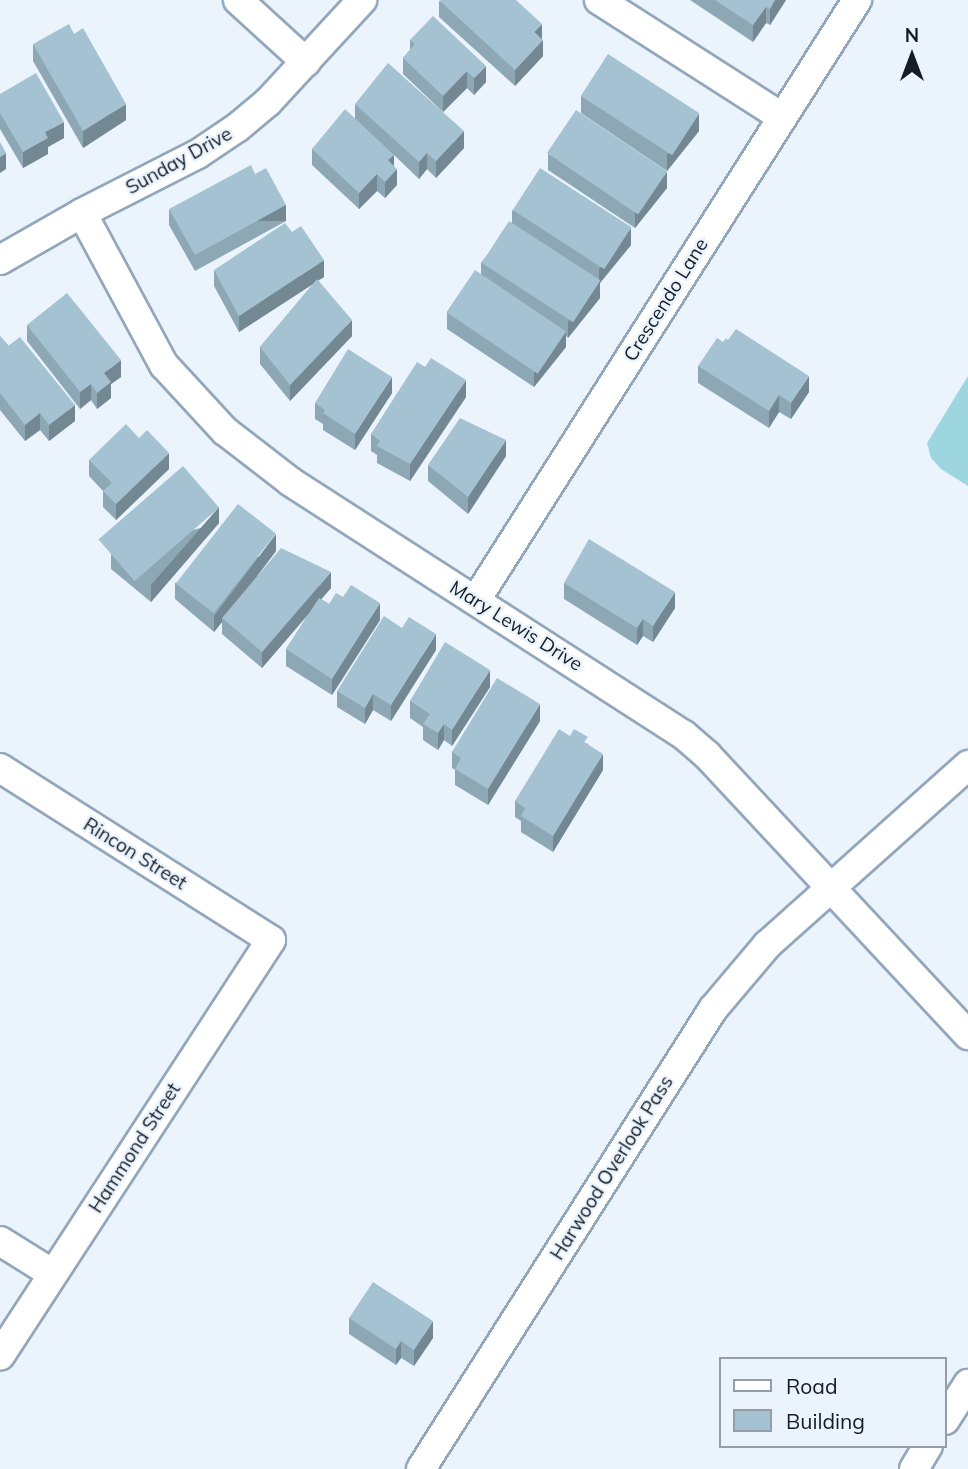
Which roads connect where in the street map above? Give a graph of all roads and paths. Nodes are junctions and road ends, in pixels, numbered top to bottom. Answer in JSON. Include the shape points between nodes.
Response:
{"nodes":[{"id":1,"x":238,"y":0,"type":"edge"},
{"id":2,"x":362,"y":0,"type":"edge"},
{"id":3,"x":599,"y":0,"type":"edge"},
{"id":4,"x":857,"y":0,"type":"edge"},
{"id":5,"x":306,"y":62,"type":"junction"},
{"id":6,"x":782,"y":117,"type":"junction"},
{"id":7,"x":82,"y":213,"type":"junction"},
{"id":8,"x":0,"y":260,"type":"edge"},
{"id":9,"x":476,"y":600,"type":"junction"},
{"id":10,"x":968,"y":765,"type":"edge"},
{"id":11,"x":0,"y":768,"type":"edge"},
{"id":12,"x":829,"y":887,"type":"junction"},
{"id":13,"x":271,"y":940,"type":"joint"},
{"id":14,"x":968,"y":1035,"type":"edge"},
{"id":15,"x":0,"y":1241,"type":"edge"},
{"id":16,"x":52,"y":1274,"type":"junction"},
{"id":17,"x":0,"y":1356,"type":"edge"},
{"id":18,"x":968,"y":1384,"type":"edge"},
{"id":19,"x":947,"y":1417,"type":"edge"},
{"id":20,"x":927,"y":1448,"type":"edge"},
{"id":21,"x":421,"y":1469,"type":"edge"},
{"id":22,"x":914,"y":1469,"type":"edge"}],
"edges":[{"from":1,"to":5,"type":"street"},
{"from":2,"to":5,"type":"street","name":"Sunday Drive"},
{"from":3,"to":6,"type":"street"},
{"from":4,"to":6,"type":"street","name":"Crescendo Lane"},
{"from":5,"to":7,"type":"street","name":"Sunday Drive","via":[[268,102],[198,155]]},
{"from":6,"to":9,"type":"street","name":"Crescendo Lane"},
{"from":7,"to":8,"type":"street","name":"Sunday Drive"},
{"from":7,"to":9,"type":"street","name":"Mary Lewis Drive","via":[[164,365],[225,431],[291,482]]},
{"from":9,"to":12,"type":"street","name":"Mary Lewis Drive","via":[[684,735]]},
{"from":10,"to":12,"type":"street","name":"Harwood Overlook Pass"},
{"from":11,"to":13,"type":"street","name":"Rincon Street"},
{"from":12,"to":14,"type":"street","name":"Mary Lewis Drive"},
{"from":12,"to":21,"type":"street","name":"Harwood Overlook Pass","via":[[767,945],[713,1009]]},
{"from":13,"to":16,"type":"street","name":"Hammond Street"},
{"from":15,"to":16,"type":"street"},
{"from":16,"to":17,"type":"street","name":"Hammond Street"},
{"from":18,"to":19,"type":"street"},
{"from":20,"to":22,"type":"street"}]}
